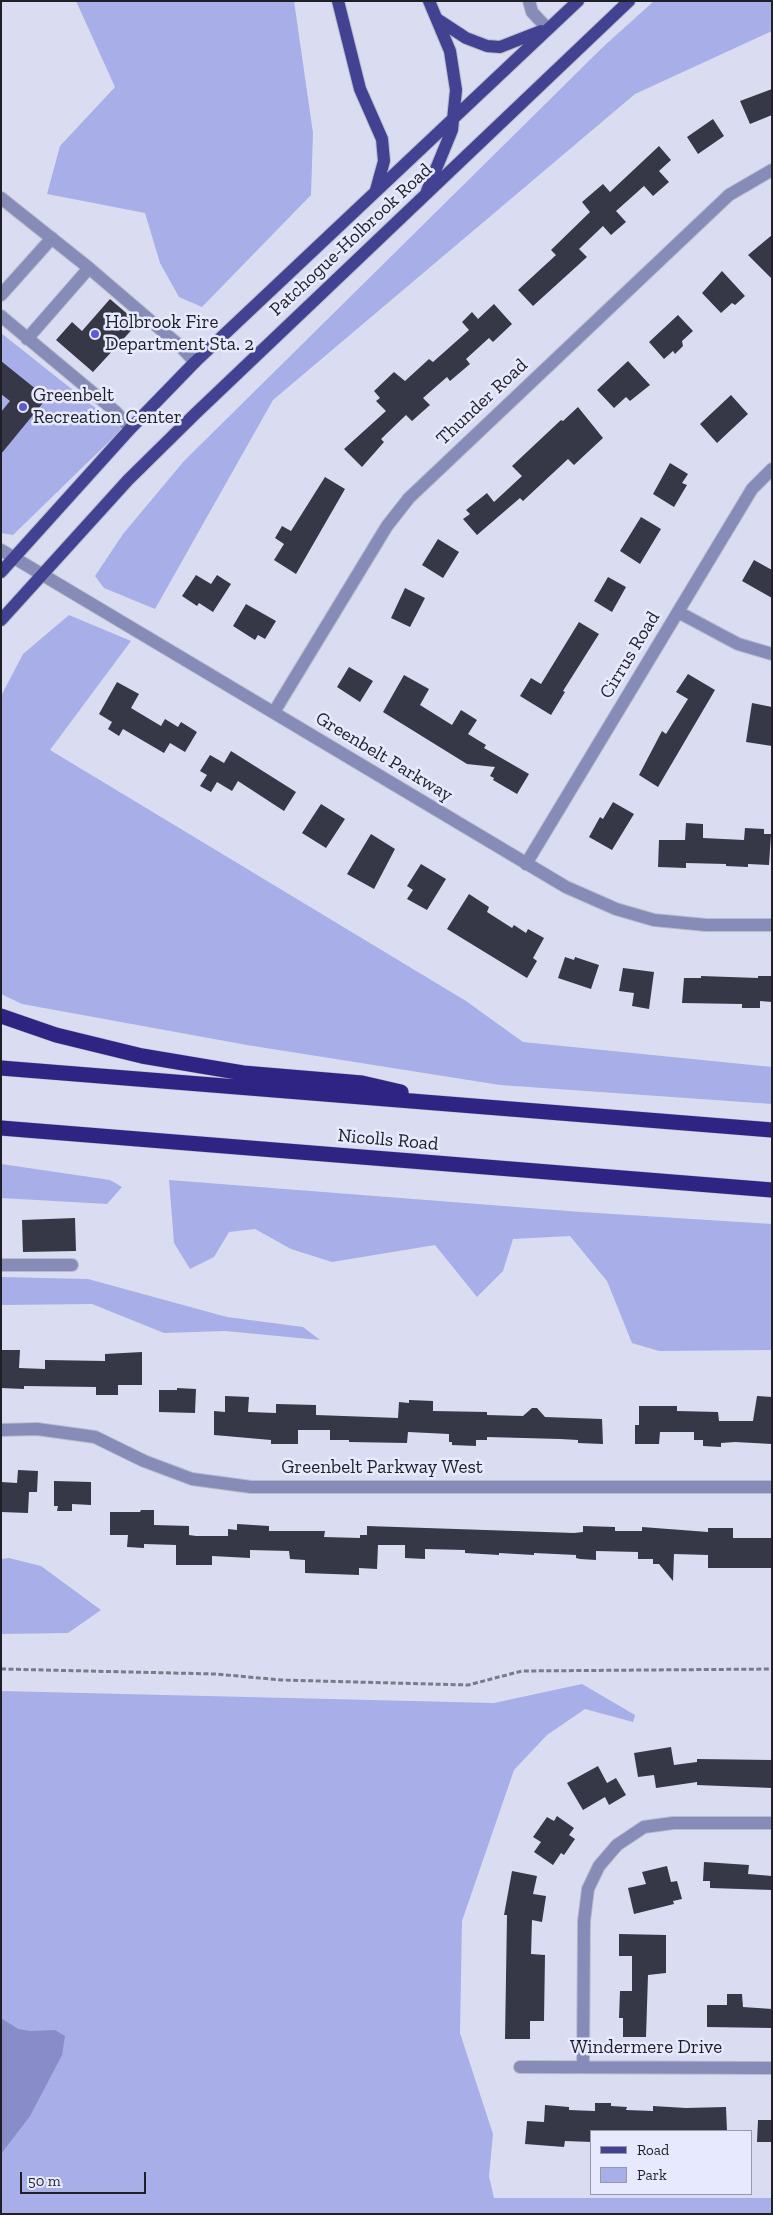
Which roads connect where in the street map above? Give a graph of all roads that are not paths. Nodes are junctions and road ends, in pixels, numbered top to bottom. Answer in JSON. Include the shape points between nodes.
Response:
{"nodes":[{"id":1,"x":338,"y":1,"type":"edge"},
{"id":2,"x":429,"y":1,"type":"edge"},
{"id":3,"x":529,"y":1,"type":"edge"},
{"id":4,"x":578,"y":1,"type":"edge"},
{"id":5,"x":629,"y":1,"type":"edge"},
{"id":6,"x":438,"y":19,"type":"junction"},
{"id":7,"x":548,"y":29,"type":"junction"},
{"id":8,"x":454,"y":118,"type":"junction"},
{"id":9,"x":772,"y":170,"type":"edge"},
{"id":10,"x":373,"y":195,"type":"junction"},
{"id":11,"x":1,"y":198,"type":"edge"},
{"id":12,"x":424,"y":198,"type":"junction"},
{"id":13,"x":52,"y":238,"type":"junction"},
{"id":14,"x":88,"y":268,"type":"junction"},
{"id":15,"x":1,"y":295,"type":"edge"},
{"id":16,"x":1,"y":316,"type":"edge"},
{"id":17,"x":28,"y":340,"type":"junction"},
{"id":18,"x":195,"y":362,"type":"junction"},
{"id":19,"x":130,"y":429,"type":"junction"},
{"id":20,"x":772,"y":469,"type":"edge"},
{"id":21,"x":1,"y":550,"type":"edge"},
{"id":22,"x":14,"y":558,"type":"junction"},
{"id":23,"x":1,"y":572,"type":"edge"},
{"id":24,"x":42,"y":575,"type":"junction"},
{"id":25,"x":678,"y":612,"type":"junction"},
{"id":26,"x":1,"y":620,"type":"edge"},
{"id":27,"x":772,"y":654,"type":"edge"},
{"id":28,"x":274,"y":712,"type":"junction"},
{"id":29,"x":526,"y":864,"type":"junction"},
{"id":30,"x":772,"y":925,"type":"edge"},
{"id":31,"x":1,"y":1016,"type":"edge"},
{"id":32,"x":1,"y":1068,"type":"edge"},
{"id":33,"x":457,"y":1104,"type":"junction"},
{"id":34,"x":1,"y":1128,"type":"edge"},
{"id":35,"x":772,"y":1130,"type":"edge"},
{"id":36,"x":58,"y":1133,"type":"junction"},
{"id":37,"x":1,"y":1136,"type":"edge"},
{"id":38,"x":772,"y":1190,"type":"edge"},
{"id":39,"x":1,"y":1265,"type":"edge"},
{"id":40,"x":72,"y":1266,"type":"dead end"},
{"id":41,"x":1,"y":1430,"type":"edge"},
{"id":42,"x":772,"y":1487,"type":"edge"},
{"id":43,"x":772,"y":1823,"type":"edge"},
{"id":44,"x":520,"y":2067,"type":"dead end"},
{"id":45,"x":583,"y":2067,"type":"junction"},
{"id":46,"x":772,"y":2068,"type":"edge"}],
"edges":[{"from":1,"to":10,"type":"main road","via":[[360,88],[382,139],[382,174]]},
{"from":2,"to":6,"type":"main road"},
{"from":3,"to":7,"type":"street","via":[[532,12]]},
{"from":4,"to":7,"type":"main road","name":"Patchogue-Holbrook Road"},
{"from":5,"to":12,"type":"main road","name":"Patchogue-Holbrook Road"},
{"from":6,"to":7,"type":"main road","via":[[466,38],[487,46],[500,47]]},
{"from":6,"to":8,"type":"main road","via":[[455,72]]},
{"from":7,"to":8,"type":"main road","name":"Patchogue-Holbrook Road"},
{"from":8,"to":10,"type":"main road","name":"Patchogue-Holbrook Road"},
{"from":8,"to":12,"type":"main road","via":[[448,142]]},
{"from":9,"to":28,"type":"street","name":"Thunder Road","via":[[729,194],[409,498],[388,526]]},
{"from":10,"to":18,"type":"main road","name":"Patchogue-Holbrook Road"},
{"from":11,"to":13,"type":"street"},
{"from":12,"to":24,"type":"main road","name":"Patchogue-Holbrook Road","via":[[188,420],[128,480]]},
{"from":13,"to":14,"type":"street"},
{"from":13,"to":15,"type":"street"},
{"from":14,"to":17,"type":"street"},
{"from":14,"to":18,"type":"street"},
{"from":16,"to":17,"type":"street"},
{"from":17,"to":19,"type":"street","via":[[116,412]]},
{"from":18,"to":19,"type":"main road","name":"Patchogue-Holbrook Road"},
{"from":19,"to":22,"type":"main road","name":"Patchogue-Holbrook Road"},
{"from":20,"to":25,"type":"street","name":"Cirrus Road","via":[[752,489]]},
{"from":21,"to":22,"type":"street","name":"Greenbelt Parkway"},
{"from":22,"to":23,"type":"main road","name":"Patchogue-Holbrook Road"},
{"from":22,"to":24,"type":"street","name":"Greenbelt Parkway"},
{"from":24,"to":26,"type":"main road","name":"Patchogue-Holbrook Road"},
{"from":24,"to":28,"type":"street","name":"Greenbelt Parkway"},
{"from":25,"to":27,"type":"street","via":[[738,644]]},
{"from":25,"to":29,"type":"street","name":"Cirrus Road"},
{"from":28,"to":29,"type":"street","name":"Greenbelt Parkway"},
{"from":29,"to":30,"type":"street","name":"Greenbelt Parkway","via":[[616,909],[654,920],[706,925]]},
{"from":31,"to":33,"type":"highway","via":[[56,1035],[142,1056],[243,1073],[362,1083]]},
{"from":32,"to":33,"type":"highway"},
{"from":33,"to":35,"type":"highway"},
{"from":34,"to":36,"type":"highway","name":"Nicolls Road"},
{"from":36,"to":37,"type":"highway"},
{"from":36,"to":38,"type":"highway","name":"Nicolls Road"},
{"from":39,"to":40,"type":"street"},
{"from":41,"to":42,"type":"street","name":"Greenbelt Parkway West","via":[[37,1429],[95,1437],[144,1461],[192,1479],[251,1486]]},
{"from":43,"to":45,"type":"street","via":[[673,1823],[644,1827],[617,1845],[599,1866],[588,1889],[584,1921]]},
{"from":44,"to":45,"type":"street","name":"Windermere Drive"},
{"from":45,"to":46,"type":"street","name":"Windermere Drive"}]}
